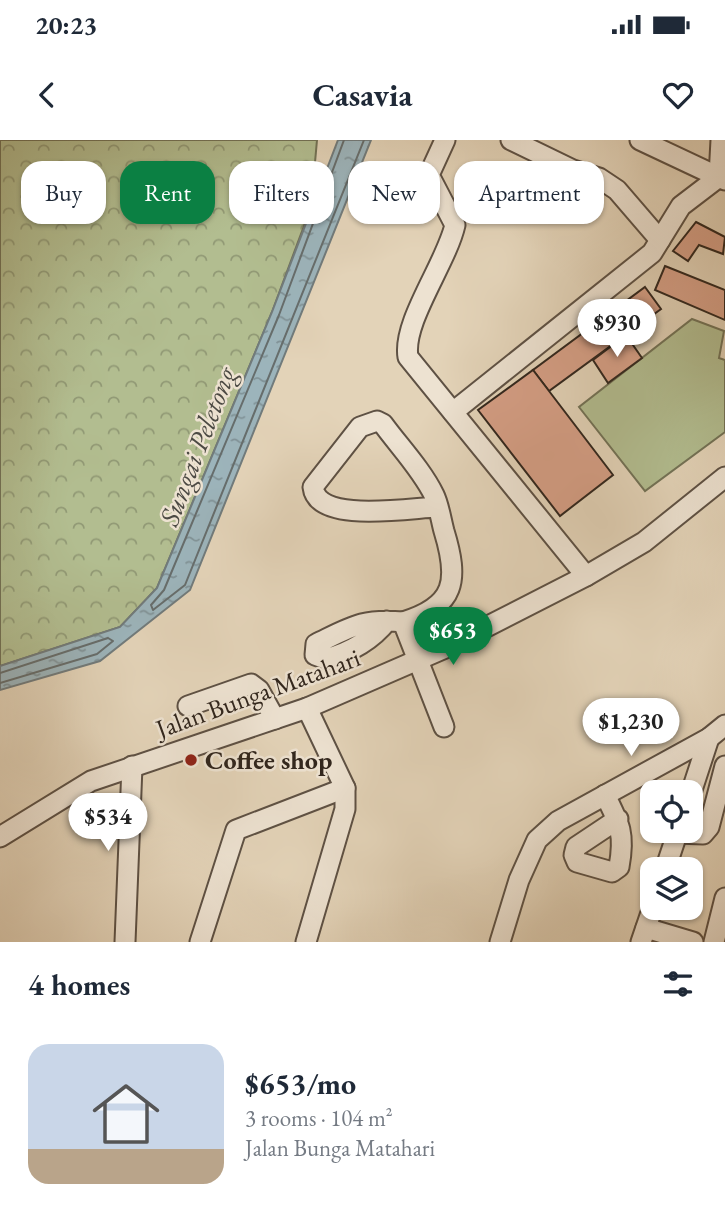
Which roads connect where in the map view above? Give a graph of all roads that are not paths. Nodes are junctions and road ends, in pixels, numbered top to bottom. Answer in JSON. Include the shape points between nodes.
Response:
{"nodes":[{"id":1,"x":445,"y":140,"type":"edge"},
{"id":2,"x":512,"y":140,"type":"edge"},
{"id":3,"x":640,"y":140,"type":"edge"},
{"id":4,"x":720,"y":140,"type":"edge"},
{"id":5,"x":722,"y":179,"type":"edge"},
{"id":6,"x":660,"y":240,"type":"junction"},
{"id":7,"x":453,"y":412,"type":"junction"},
{"id":8,"x":725,"y":477,"type":"edge"},
{"id":9,"x":437,"y":507,"type":"junction"},
{"id":10,"x":586,"y":576,"type":"junction"},
{"id":11,"x":418,"y":660,"type":"junction"},
{"id":12,"x":188,"y":706,"type":"dead end"},
{"id":13,"x":307,"y":708,"type":"junction"},
{"id":14,"x":275,"y":719,"type":"junction"},
{"id":15,"x":725,"y":725,"type":"edge"},
{"id":16,"x":444,"y":727,"type":"dead end"},
{"id":17,"x":709,"y":738,"type":"junction"},
{"id":18,"x":674,"y":757,"type":"junction"},
{"id":19,"x":132,"y":766,"type":"junction"},
{"id":20,"x":725,"y":766,"type":"edge"},
{"id":21,"x":686,"y":780,"type":"edge"},
{"id":22,"x":694,"y":780,"type":"edge"},
{"id":23,"x":345,"y":788,"type":"junction"},
{"id":24,"x":605,"y":795,"type":"junction"},
{"id":25,"x":618,"y":819,"type":"dead end"},
{"id":26,"x":703,"y":834,"type":"edge"},
{"id":27,"x":0,"y":837,"type":"edge"},
{"id":28,"x":725,"y":898,"type":"edge"},
{"id":29,"x":644,"y":935,"type":"edge"},
{"id":30,"x":125,"y":942,"type":"edge"},
{"id":31,"x":200,"y":942,"type":"edge"},
{"id":32,"x":306,"y":942,"type":"edge"},
{"id":33,"x":500,"y":942,"type":"edge"},
{"id":34,"x":693,"y":942,"type":"edge"},
{"id":35,"x":714,"y":942,"type":"edge"}],
"edges":[{"from":1,"to":7,"type":"street","via":[[429,175],[455,225],[406,345],[408,357]]},
{"from":2,"to":6,"type":"street","via":[[617,190]]},
{"from":3,"to":5,"type":"street"},
{"from":4,"to":5,"type":"street"},
{"from":5,"to":6,"type":"street","via":[[681,206]]},
{"from":6,"to":7,"type":"street","via":[[652,253]]},
{"from":7,"to":10,"type":"street"},
{"from":8,"to":10,"type":"street","name":"Jalan Bunga Matahari","via":[[644,542]]},
{"from":9,"to":9,"type":"street","via":[[435,495],[377,421],[360,427],[313,487],[322,505],[351,511]]},
{"from":9,"to":11,"type":"street","via":[[454,561],[453,580],[447,596],[431,612],[395,621]]},
{"from":10,"to":11,"type":"street","name":"Jalan Bunga Matahari"},
{"from":11,"to":13,"type":"street","name":"Jalan Bunga Matahari"},
{"from":11,"to":16,"type":"street"},
{"from":12,"to":14,"type":"street","via":[[250,684],[259,690]]},
{"from":13,"to":14,"type":"street","name":"Jalan Bunga Matahari"},
{"from":13,"to":23,"type":"street"},
{"from":14,"to":19,"type":"street","name":"Jalan Bunga Matahari"},
{"from":15,"to":17,"type":"street"},
{"from":17,"to":18,"type":"street"},
{"from":17,"to":22,"type":"street"},
{"from":18,"to":21,"type":"street"},
{"from":18,"to":24,"type":"street"},
{"from":19,"to":27,"type":"street","name":"Jalan Bunga Matahari","via":[[91,781]]},
{"from":19,"to":30,"type":"street","name":"Jalan Bunga Matahari"},
{"from":20,"to":26,"type":"street","via":[[709,827]]},
{"from":23,"to":31,"type":"street","via":[[236,830]]},
{"from":23,"to":32,"type":"street","via":[[345,809]]},
{"from":24,"to":25,"type":"street"},
{"from":24,"to":33,"type":"street","via":[[558,821],[537,840]]},
{"from":28,"to":35,"type":"street"},
{"from":29,"to":34,"type":"street"}]}
